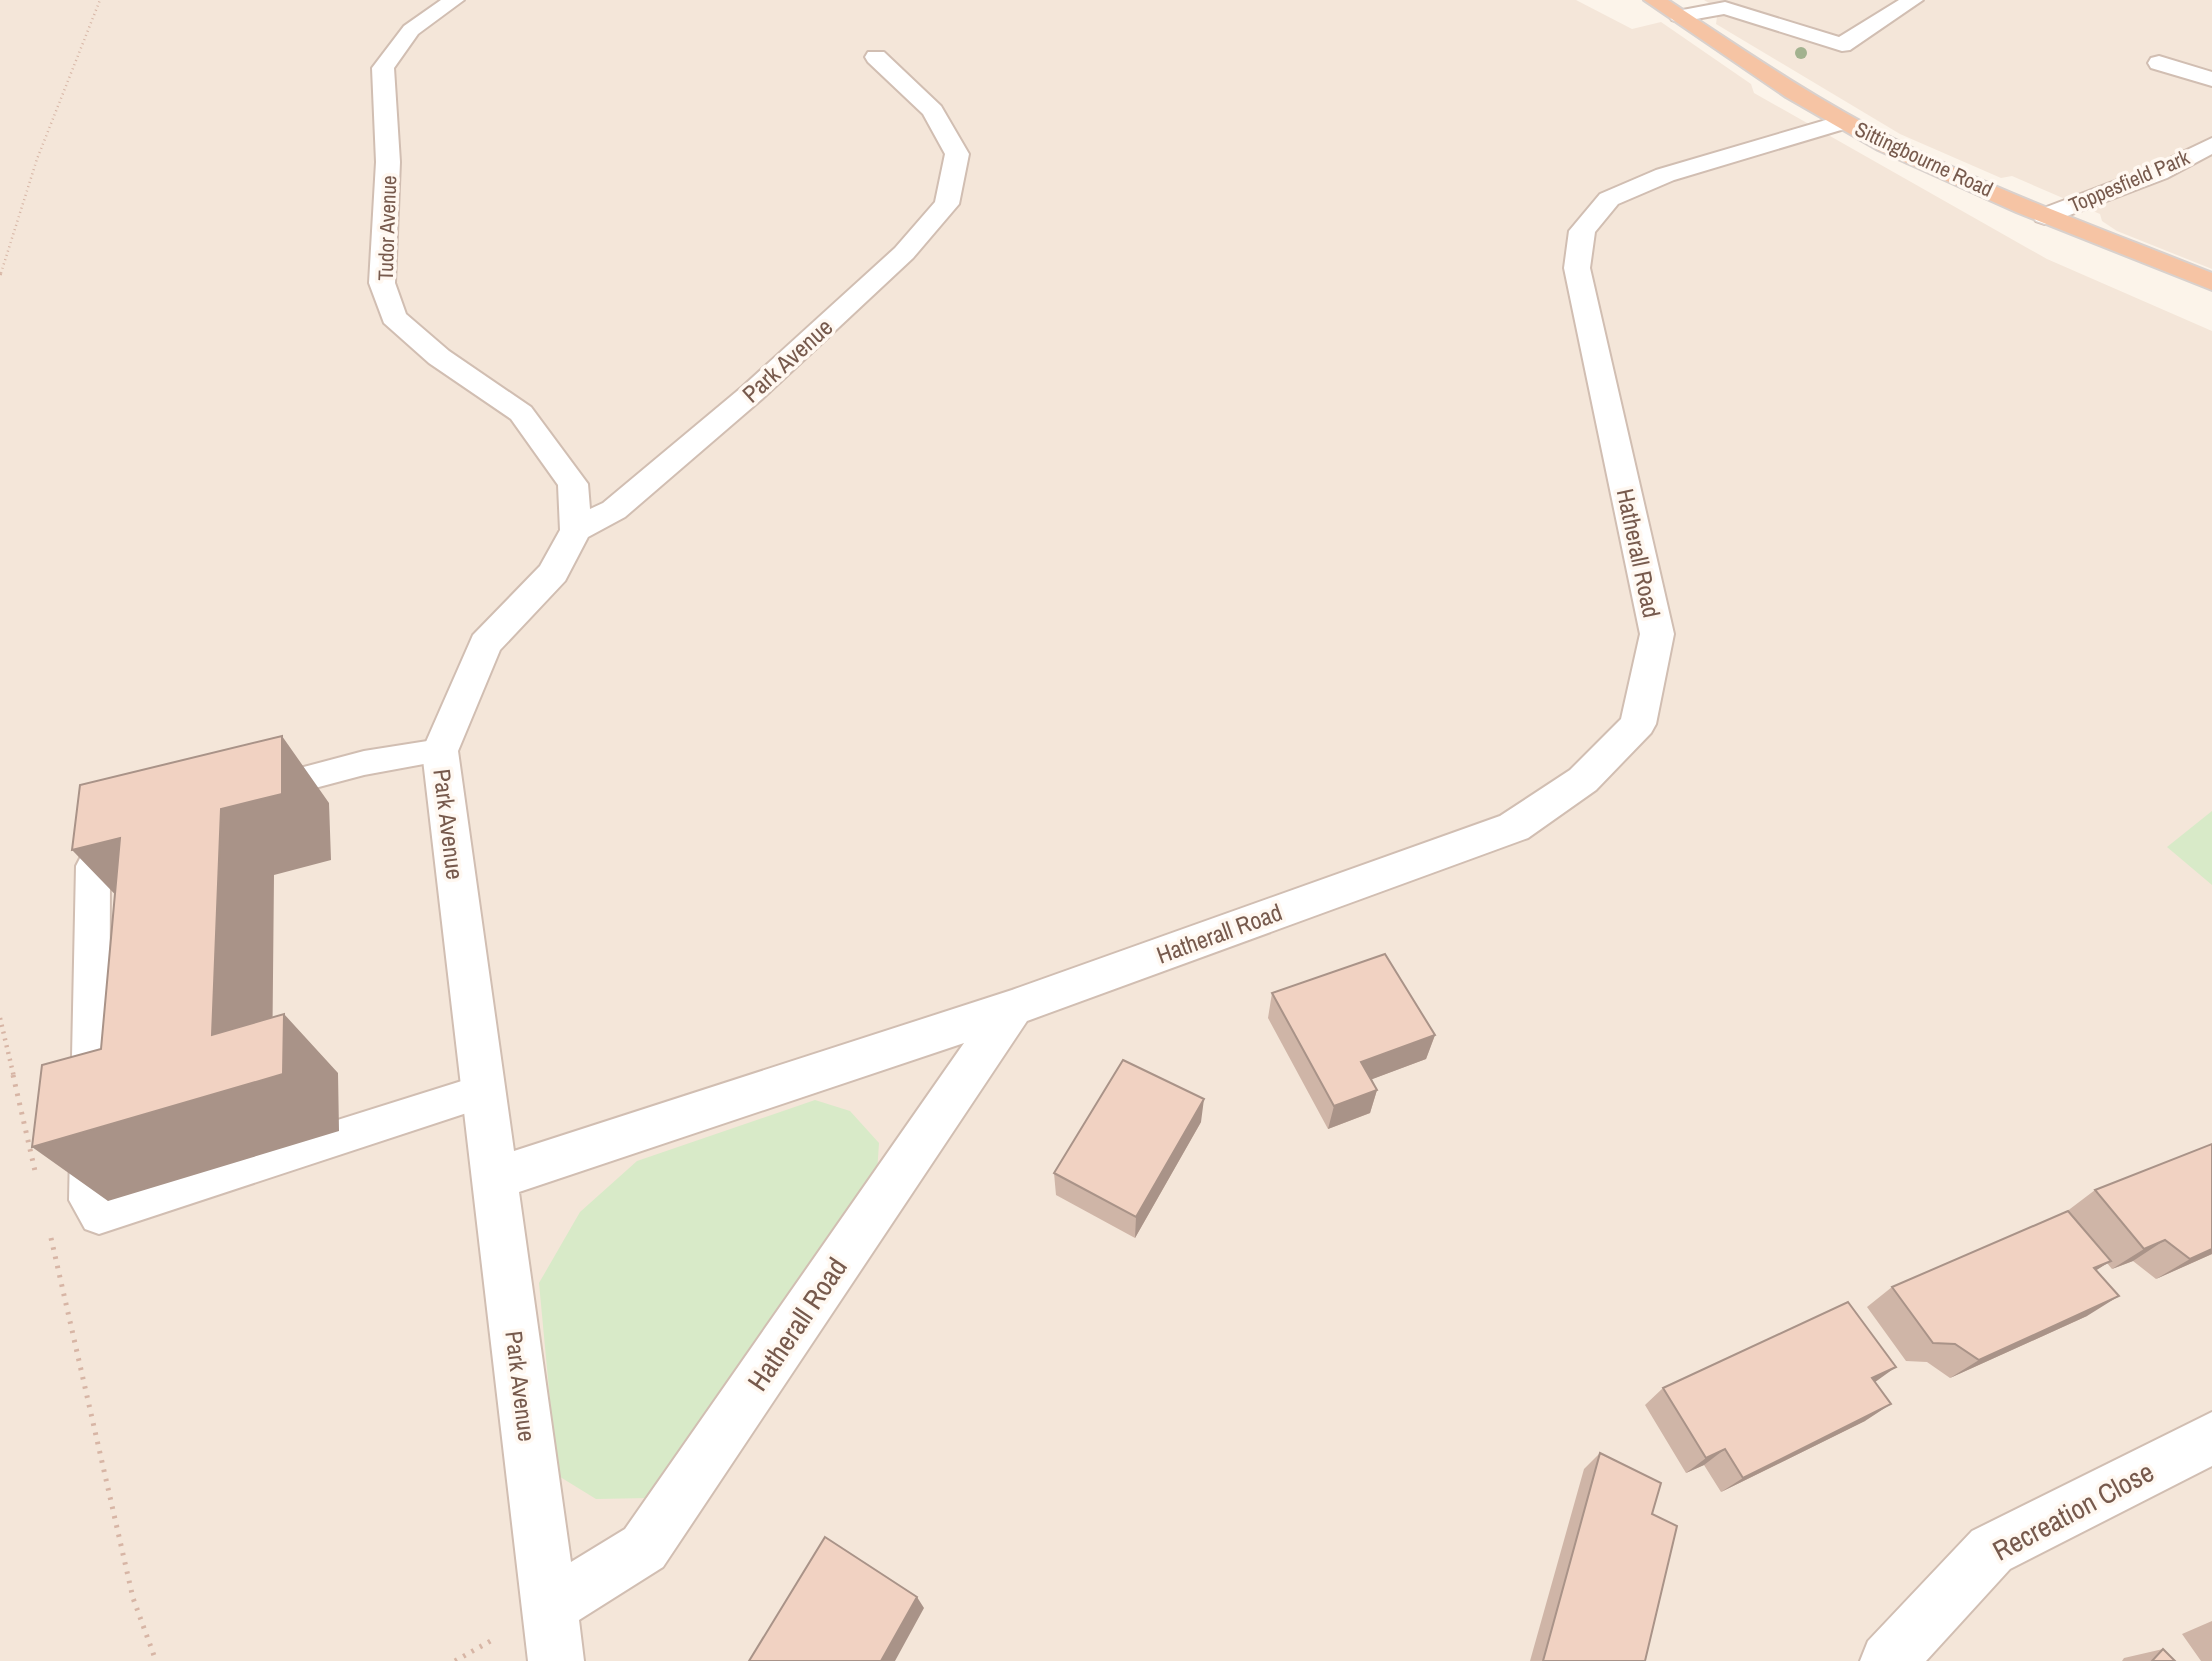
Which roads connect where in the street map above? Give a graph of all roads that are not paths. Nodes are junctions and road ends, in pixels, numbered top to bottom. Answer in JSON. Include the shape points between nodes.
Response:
{"nodes":[{"id":1,"x":454,"y":0,"type":"edge"},
{"id":2,"x":1654,"y":0,"type":"edge"},
{"id":3,"x":1913,"y":0,"type":"edge"},
{"id":4,"x":1679,"y":16,"type":"junction"},
{"id":5,"x":876,"y":57,"type":"dead end"},
{"id":6,"x":2159,"y":63,"type":"dead end"},
{"id":7,"x":2212,"y":79,"type":"edge"},
{"id":8,"x":1843,"y":121,"type":"junction"},
{"id":9,"x":2212,"y":145,"type":"edge"},
{"id":10,"x":2045,"y":216,"type":"junction"},
{"id":11,"x":2212,"y":282,"type":"edge"},
{"id":12,"x":576,"y":530,"type":"junction"},
{"id":13,"x":440,"y":751,"type":"junction"},
{"id":14,"x":233,"y":798,"type":"edge"},
{"id":15,"x":141,"y":823,"type":"edge"},
{"id":16,"x":1012,"y":1008,"type":"junction"},
{"id":17,"x":484,"y":1091,"type":"junction"},
{"id":18,"x":495,"y":1179,"type":"junction"},
{"id":19,"x":2212,"y":1438,"type":"edge"},
{"id":20,"x":549,"y":1606,"type":"junction"},
{"id":21,"x":556,"y":1661,"type":"edge"},
{"id":22,"x":1888,"y":1661,"type":"edge"}],
"edges":[{"from":1,"to":12,"type":"street","name":"Tudor Avenue","via":[[411,30],[383,68],[388,162],[382,283],[394,317],[439,357],[521,413],[573,484]]},
{"from":2,"to":4,"type":"highway","name":"Sittingbourne Road"},
{"from":3,"to":4,"type":"street","via":[[1842,45],[1725,8]]},
{"from":4,"to":8,"type":"highway","name":"Sittingbourne Road"},
{"from":5,"to":12,"type":"street","name":"Park Avenue","via":[[933,111],[957,154],[947,204],[904,253],[752,393],[614,510]]},
{"from":6,"to":7,"type":"street"},
{"from":8,"to":10,"type":"highway","name":"Sittingbourne Road"},
{"from":8,"to":16,"type":"street","name":"Hatherall Road","via":[[1665,175],[1609,199],[1582,231],[1577,268],[1657,634],[1638,724],[1583,780],[1514,827]]},
{"from":9,"to":10,"type":"street","name":"Toppesfield Park","via":[[2158,173]]},
{"from":10,"to":11,"type":"highway","name":"Sittingbourne Road"},
{"from":12,"to":13,"type":"street","name":"Park Avenue","via":[[553,573],[485,643]]},
{"from":13,"to":14,"type":"lane","via":[[364,763]]},
{"from":13,"to":17,"type":"street","name":"Park Avenue"},
{"from":15,"to":17,"type":"lane","via":[[105,842],[93,866],[89,1200],[99,1215]]},
{"from":16,"to":18,"type":"street","name":"Hatherall Road"},
{"from":16,"to":20,"type":"street","name":"Hatherall Road","via":[[644,1548]]},
{"from":17,"to":18,"type":"street","name":"Park Avenue"},
{"from":18,"to":20,"type":"street","name":"Park Avenue"},
{"from":19,"to":22,"type":"street","name":"Recreation Close","via":[[1991,1550]]},
{"from":20,"to":21,"type":"street","name":"Park Avenue"}]}
